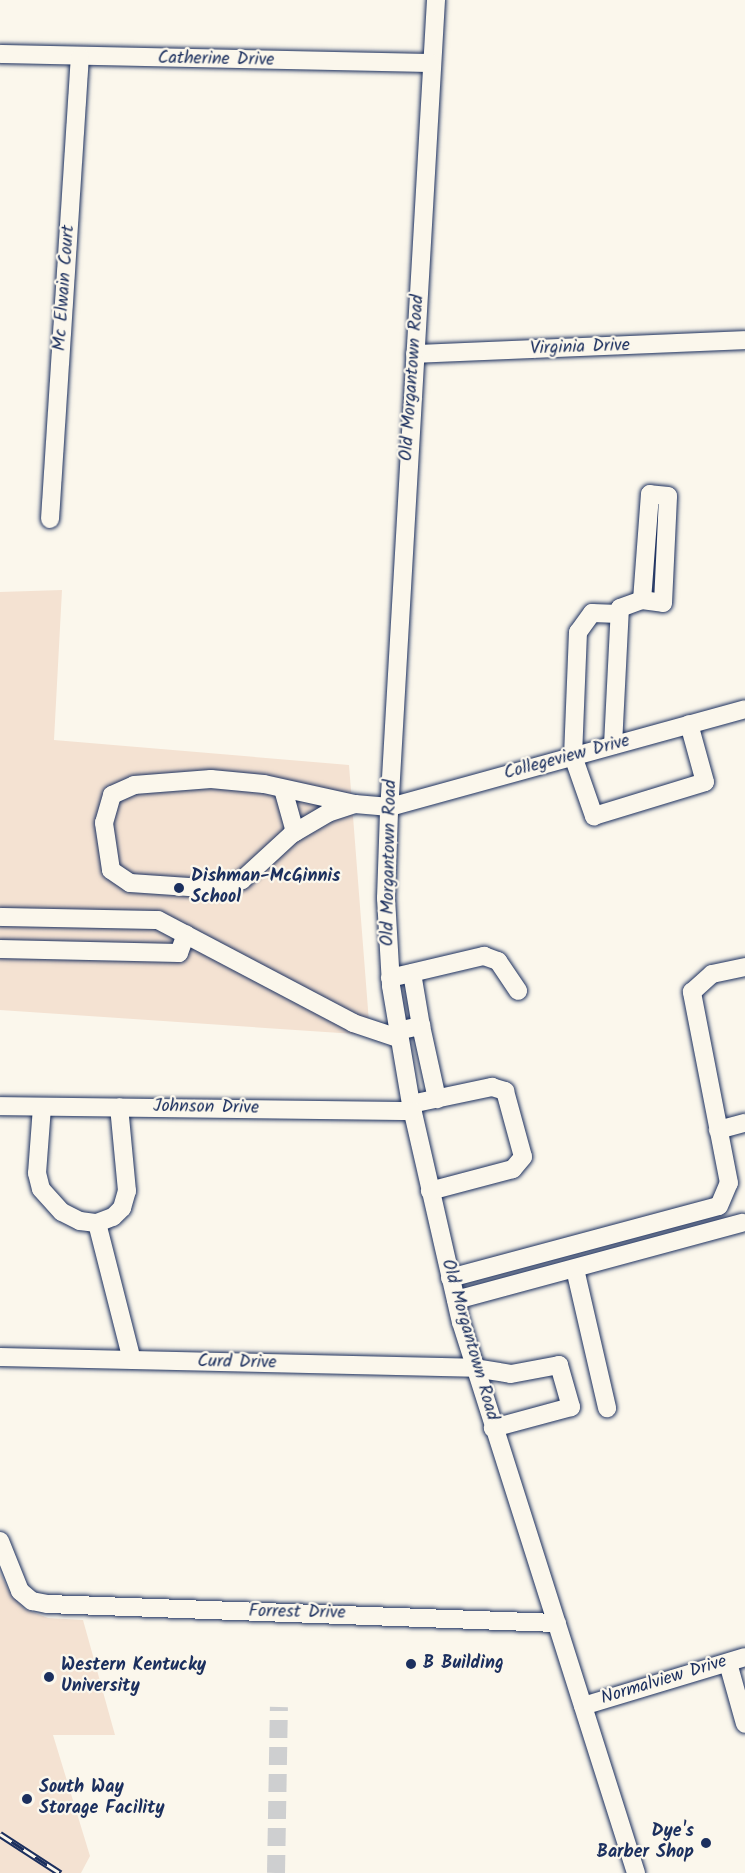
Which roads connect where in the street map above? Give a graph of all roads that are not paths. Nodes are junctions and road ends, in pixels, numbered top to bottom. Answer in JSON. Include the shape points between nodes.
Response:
{"nodes":[{"id":1,"x":436,"y":0,"type":"edge"},
{"id":2,"x":0,"y":54,"type":"edge"},
{"id":3,"x":80,"y":57,"type":"junction"},
{"id":4,"x":432,"y":63,"type":"junction"},
{"id":5,"x":745,"y":340,"type":"edge"},
{"id":6,"x":415,"y":354,"type":"junction"},
{"id":7,"x":50,"y":519,"type":"dead end"},
{"id":8,"x":642,"y":600,"type":"junction"},
{"id":9,"x":619,"y":614,"type":"junction"},
{"id":10,"x":745,"y":709,"type":"edge"},
{"id":11,"x":689,"y":724,"type":"junction"},
{"id":12,"x":613,"y":745,"type":"junction"},
{"id":13,"x":573,"y":756,"type":"junction"},
{"id":14,"x":283,"y":789,"type":"junction"},
{"id":15,"x":355,"y":804,"type":"junction"},
{"id":16,"x":390,"y":807,"type":"junction"},
{"id":17,"x":296,"y":832,"type":"junction"},
{"id":18,"x":0,"y":917,"type":"edge"},
{"id":19,"x":186,"y":934,"type":"junction"},
{"id":20,"x":0,"y":949,"type":"edge"},
{"id":21,"x":745,"y":967,"type":"edge"},
{"id":22,"x":412,"y":973,"type":"junction"},
{"id":23,"x":390,"y":978,"type":"junction"},
{"id":24,"x":518,"y":991,"type":"dead end"},
{"id":25,"x":421,"y":1026,"type":"junction"},
{"id":26,"x":398,"y":1034,"type":"junction"},
{"id":27,"x":437,"y":1099,"type":"junction"},
{"id":28,"x":0,"y":1106,"type":"edge"},
{"id":29,"x":42,"y":1107,"type":"junction"},
{"id":30,"x":119,"y":1107,"type":"junction"},
{"id":31,"x":412,"y":1107,"type":"junction"},
{"id":32,"x":745,"y":1123,"type":"edge"},
{"id":33,"x":718,"y":1130,"type":"junction"},
{"id":34,"x":430,"y":1191,"type":"junction"},
{"id":35,"x":97,"y":1223,"type":"junction"},
{"id":36,"x":744,"y":1225,"type":"edge"},
{"id":37,"x":575,"y":1269,"type":"junction"},
{"id":38,"x":450,"y":1278,"type":"junction"},
{"id":39,"x":456,"y":1300,"type":"junction"},
{"id":40,"x":0,"y":1357,"type":"edge"},
{"id":41,"x":132,"y":1360,"type":"junction"},
{"id":42,"x":474,"y":1368,"type":"junction"},
{"id":43,"x":607,"y":1407,"type":"dead end"},
{"id":44,"x":493,"y":1428,"type":"junction"},
{"id":45,"x":0,"y":1541,"type":"edge"},
{"id":46,"x":557,"y":1623,"type":"junction"},
{"id":47,"x":736,"y":1660,"type":"edge"},
{"id":48,"x":583,"y":1706,"type":"junction"},
{"id":49,"x":745,"y":1724,"type":"edge"},
{"id":50,"x":636,"y":1873,"type":"edge"}],
"edges":[{"from":1,"to":4,"type":"street","name":"Old Morgantown Road"},
{"from":2,"to":3,"type":"street","name":"Catherine Drive"},
{"from":3,"to":4,"type":"street","name":"Catherine Drive"},
{"from":3,"to":7,"type":"street","name":"Mc Elwain Court"},
{"from":4,"to":6,"type":"street","name":"Old Morgantown Road"},
{"from":5,"to":6,"type":"street","name":"Virginia Drive"},
{"from":6,"to":16,"type":"street","name":"Old Morgantown Road"},
{"from":8,"to":8,"type":"street","via":[[663,603],[668,495],[650,494]]},
{"from":8,"to":9,"type":"street","via":[[625,604]]},
{"from":9,"to":12,"type":"street"},
{"from":9,"to":13,"type":"street","via":[[591,613],[578,632]]},
{"from":10,"to":11,"type":"street","name":"Collegeview Drive"},
{"from":11,"to":12,"type":"street","name":"Collegeview Drive"},
{"from":11,"to":13,"type":"street","via":[[705,782],[599,816],[591,812]]},
{"from":12,"to":13,"type":"street","name":"Collegeview Drive"},
{"from":13,"to":16,"type":"street","name":"Collegeview Drive"},
{"from":14,"to":15,"type":"street"},
{"from":14,"to":17,"type":"street"},
{"from":14,"to":17,"type":"street","via":[[211,779],[134,785],[112,795],[104,823],[111,870],[130,883],[218,889],[242,880]]},
{"from":15,"to":16,"type":"street"},
{"from":15,"to":17,"type":"street","via":[[328,813]]},
{"from":16,"to":23,"type":"street","name":"Old Morgantown Road","via":[[386,897]]},
{"from":18,"to":19,"type":"street","via":[[158,920]]},
{"from":19,"to":20,"type":"street","via":[[179,953]]},
{"from":19,"to":26,"type":"street","via":[[353,1023]]},
{"from":21,"to":33,"type":"street","via":[[712,974],[692,992]]},
{"from":22,"to":23,"type":"street"},
{"from":22,"to":24,"type":"street","via":[[484,956],[498,961]]},
{"from":22,"to":25,"type":"street"},
{"from":23,"to":26,"type":"street","name":"Old Morgantown Road"},
{"from":25,"to":26,"type":"street"},
{"from":25,"to":27,"type":"street"},
{"from":26,"to":31,"type":"street","name":"Old Morgantown Road"},
{"from":27,"to":31,"type":"street","name":"Johnson Drive"},
{"from":27,"to":34,"type":"street","name":"Johnson Drive","via":[[492,1087],[505,1090],[523,1157],[513,1169]]},
{"from":28,"to":29,"type":"street","name":"Johnson Drive"},
{"from":29,"to":30,"type":"street","name":"Johnson Drive"},
{"from":29,"to":35,"type":"street","via":[[37,1173],[41,1188],[63,1212],[80,1221]]},
{"from":30,"to":31,"type":"street","name":"Johnson Drive"},
{"from":30,"to":35,"type":"street","via":[[127,1191],[122,1208],[113,1217]]},
{"from":31,"to":34,"type":"street","name":"Old Morgantown Road"},
{"from":32,"to":33,"type":"street"},
{"from":33,"to":38,"type":"street","via":[[729,1183],[719,1206]]},
{"from":34,"to":38,"type":"street","name":"Old Morgantown Road"},
{"from":35,"to":41,"type":"street"},
{"from":36,"to":37,"type":"street"},
{"from":37,"to":39,"type":"street"},
{"from":37,"to":43,"type":"street"},
{"from":38,"to":39,"type":"street","name":"Old Morgantown Road"},
{"from":39,"to":42,"type":"street","name":"Old Morgantown Road"},
{"from":40,"to":41,"type":"street","name":"Curd Drive"},
{"from":41,"to":42,"type":"street","name":"Curd Drive"},
{"from":42,"to":44,"type":"street","name":"Old Morgantown Road"},
{"from":42,"to":44,"type":"street","name":"Curd Drive","via":[[511,1374],[559,1365],[571,1407]]},
{"from":44,"to":46,"type":"street","name":"Old Morgantown Road"},
{"from":45,"to":46,"type":"street","name":"Forrest Drive","via":[[20,1591],[36,1602],[156,1610],[335,1612]]},
{"from":46,"to":48,"type":"street","name":"Old Morgantown Road"},
{"from":47,"to":48,"type":"street","name":"Normalview Drive"},
{"from":47,"to":49,"type":"street"},
{"from":48,"to":50,"type":"street","name":"Old Morgantown Road"}]}
